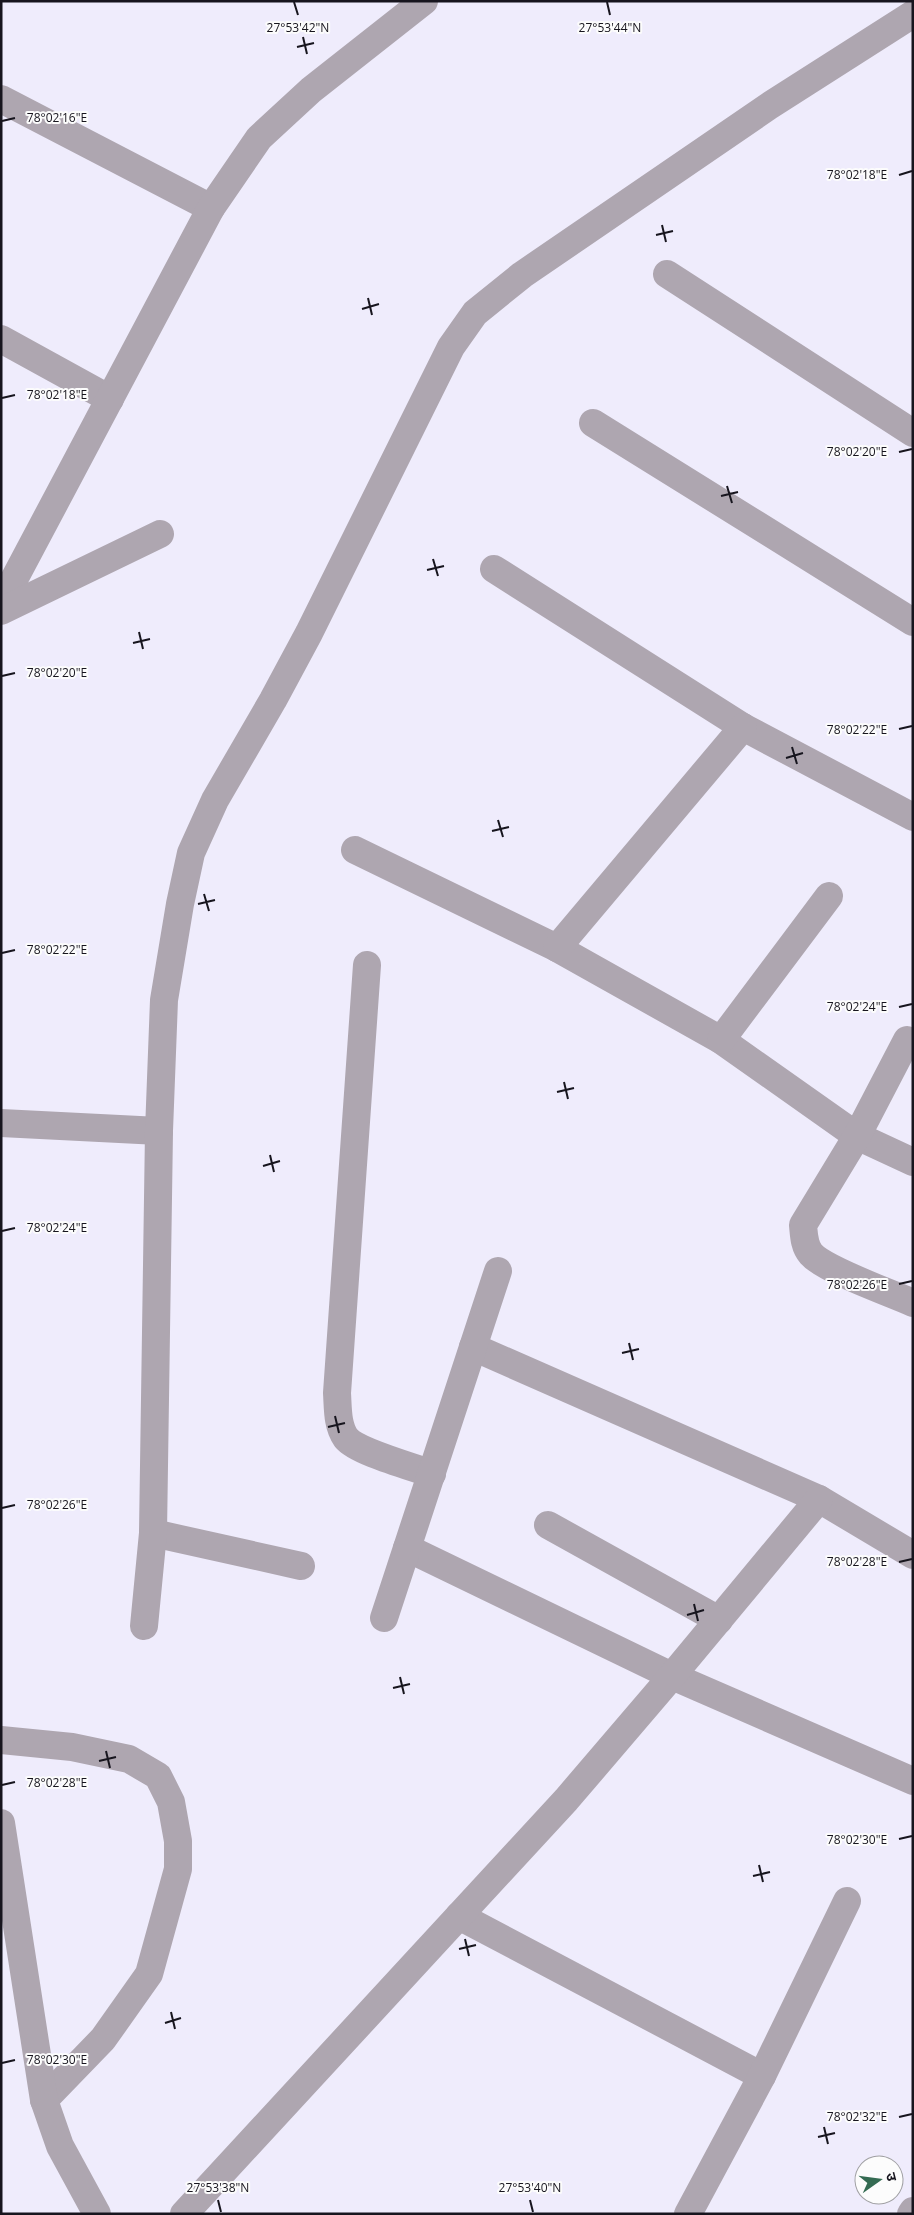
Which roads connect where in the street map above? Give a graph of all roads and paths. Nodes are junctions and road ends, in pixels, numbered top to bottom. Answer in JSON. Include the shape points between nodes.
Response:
{"nodes":[{"id":1,"x":424,"y":1,"type":"edge"},
{"id":2,"x":913,"y":14,"type":"edge"},
{"id":3,"x":1,"y":99,"type":"edge"},
{"id":4,"x":211,"y":208,"type":"junction"},
{"id":5,"x":667,"y":274,"type":"dead end"},
{"id":6,"x":1,"y":339,"type":"edge"},
{"id":7,"x":110,"y":399,"type":"junction"},
{"id":8,"x":593,"y":424,"type":"dead end"},
{"id":9,"x":913,"y":433,"type":"edge"},
{"id":10,"x":160,"y":534,"type":"dead end"},
{"id":11,"x":494,"y":569,"type":"dead end"},
{"id":12,"x":5,"y":589,"type":"edge"},
{"id":13,"x":1,"y":611,"type":"edge"},
{"id":14,"x":913,"y":622,"type":"edge"},
{"id":15,"x":743,"y":727,"type":"junction"},
{"id":16,"x":913,"y":817,"type":"edge"},
{"id":17,"x":355,"y":850,"type":"dead end"},
{"id":18,"x":829,"y":896,"type":"dead end"},
{"id":19,"x":557,"y":948,"type":"junction"},
{"id":20,"x":367,"y":965,"type":"dead end"},
{"id":21,"x":721,"y":1040,"type":"junction"},
{"id":22,"x":907,"y":1040,"type":"dead end"},
{"id":23,"x":1,"y":1123,"type":"edge"},
{"id":24,"x":159,"y":1131,"type":"junction"},
{"id":25,"x":857,"y":1136,"type":"junction"},
{"id":26,"x":913,"y":1162,"type":"edge"},
{"id":27,"x":498,"y":1271,"type":"dead end"},
{"id":28,"x":913,"y":1303,"type":"edge"},
{"id":29,"x":473,"y":1348,"type":"junction"},
{"id":30,"x":432,"y":1474,"type":"junction"},
{"id":31,"x":819,"y":1498,"type":"junction"},
{"id":32,"x":548,"y":1525,"type":"dead end"},
{"id":33,"x":153,"y":1533,"type":"junction"},
{"id":34,"x":407,"y":1548,"type":"junction"},
{"id":35,"x":913,"y":1555,"type":"edge"},
{"id":36,"x":302,"y":1566,"type":"dead end"},
{"id":37,"x":384,"y":1618,"type":"dead end"},
{"id":38,"x":718,"y":1620,"type":"junction"},
{"id":39,"x":144,"y":1626,"type":"dead end"},
{"id":40,"x":672,"y":1676,"type":"junction"},
{"id":41,"x":1,"y":1740,"type":"edge"},
{"id":42,"x":913,"y":1781,"type":"edge"},
{"id":43,"x":1,"y":1823,"type":"edge"},
{"id":44,"x":847,"y":1901,"type":"dead end"},
{"id":45,"x":459,"y":1916,"type":"junction"},
{"id":46,"x":762,"y":2076,"type":"junction"},
{"id":47,"x":44,"y":2100,"type":"junction"},
{"id":48,"x":97,"y":2214,"type":"edge"},
{"id":49,"x":184,"y":2214,"type":"edge"},
{"id":50,"x":688,"y":2214,"type":"edge"}],
"edges":[{"from":1,"to":4,"type":"street","via":[[311,90],[258,138]]},
{"from":2,"to":24,"type":"street","via":[[769,106],[522,275],[476,314],[451,347],[310,633],[214,800],[191,853],[164,1000]]},
{"from":3,"to":4,"type":"street"},
{"from":4,"to":7,"type":"street"},
{"from":5,"to":9,"type":"street"},
{"from":6,"to":7,"type":"street"},
{"from":7,"to":12,"type":"street"},
{"from":8,"to":14,"type":"street"},
{"from":10,"to":13,"type":"street"},
{"from":11,"to":15,"type":"street"},
{"from":15,"to":16,"type":"street"},
{"from":15,"to":19,"type":"street"},
{"from":17,"to":19,"type":"street"},
{"from":18,"to":21,"type":"street"},
{"from":19,"to":21,"type":"street"},
{"from":20,"to":30,"type":"street","via":[[337,1393],[339,1422],[347,1439],[365,1450]]},
{"from":21,"to":25,"type":"street"},
{"from":22,"to":25,"type":"street"},
{"from":23,"to":24,"type":"street"},
{"from":24,"to":33,"type":"street"},
{"from":25,"to":26,"type":"street"},
{"from":25,"to":28,"type":"street","via":[[809,1213],[803,1225],[804,1239],[811,1254],[826,1265]]},
{"from":27,"to":29,"type":"street"},
{"from":29,"to":30,"type":"street"},
{"from":29,"to":31,"type":"street"},
{"from":30,"to":34,"type":"street"},
{"from":31,"to":35,"type":"street"},
{"from":31,"to":38,"type":"street"},
{"from":32,"to":38,"type":"street"},
{"from":33,"to":36,"type":"street"},
{"from":33,"to":39,"type":"street"},
{"from":34,"to":37,"type":"street"},
{"from":34,"to":40,"type":"street"},
{"from":38,"to":40,"type":"street"},
{"from":40,"to":42,"type":"street"},
{"from":40,"to":45,"type":"street","via":[[566,1800]]},
{"from":41,"to":47,"type":"street","via":[[72,1747],[129,1760],[151,1772],[158,1776],[172,1802],[178,1840],[178,1869],[149,1974],[103,2039]]},
{"from":43,"to":47,"type":"street"},
{"from":44,"to":46,"type":"street"},
{"from":45,"to":46,"type":"street"},
{"from":45,"to":49,"type":"street"},
{"from":46,"to":50,"type":"street"},
{"from":47,"to":48,"type":"street","via":[[60,2146]]}]}
